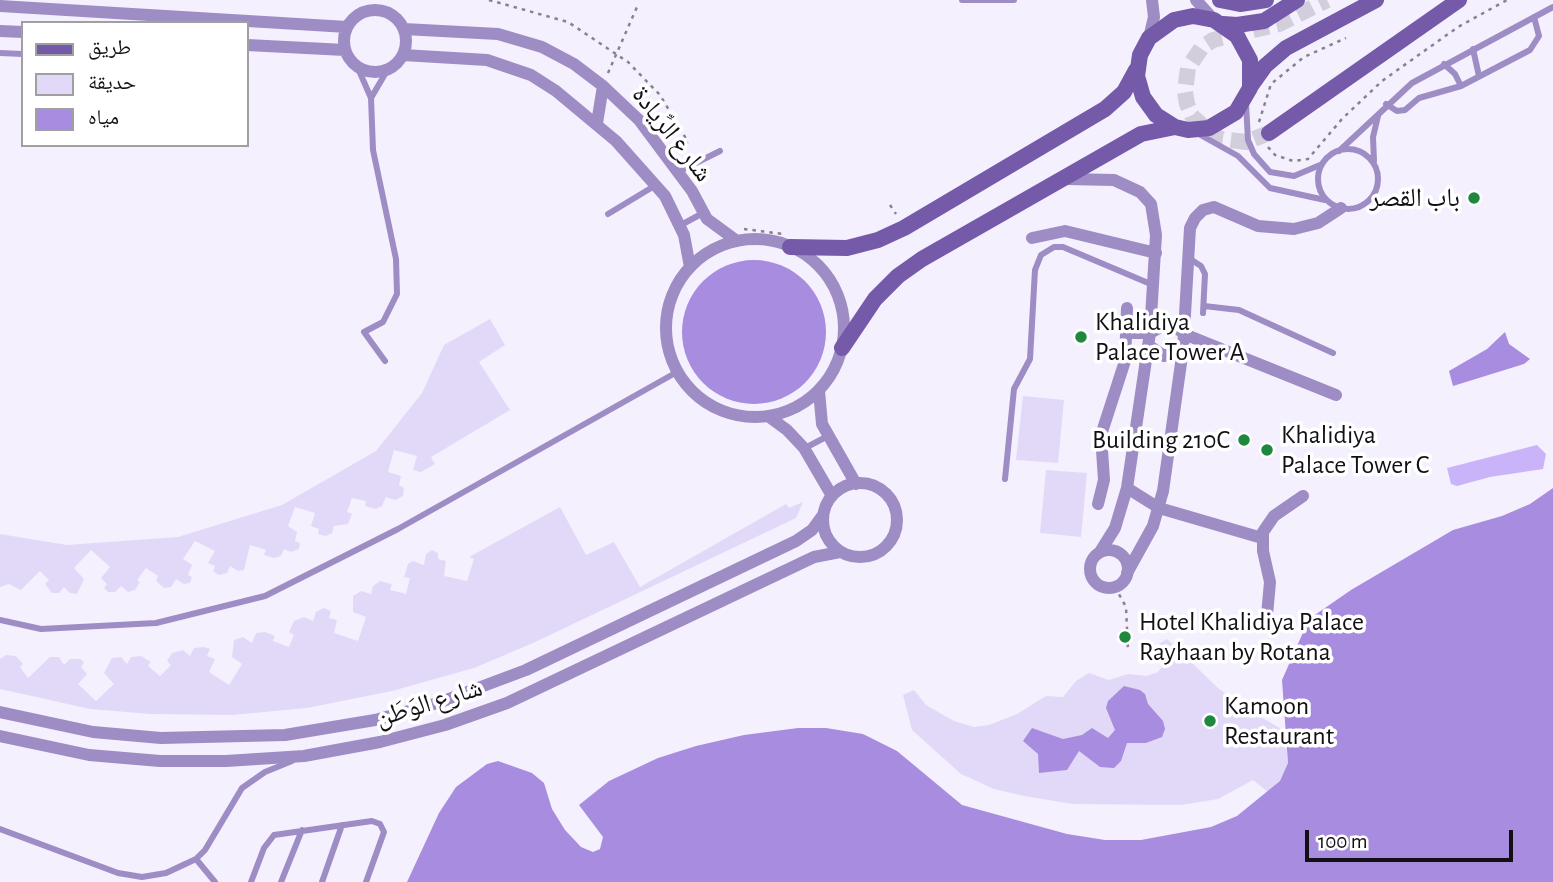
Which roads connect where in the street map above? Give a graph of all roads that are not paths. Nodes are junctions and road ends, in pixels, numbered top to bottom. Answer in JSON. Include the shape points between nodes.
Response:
{"nodes":[{"id":1,"x":962,"y":0,"type":"edge"},
{"id":2,"x":1014,"y":0,"type":"edge"},
{"id":3,"x":1152,"y":0,"type":"edge"},
{"id":4,"x":1196,"y":0,"type":"edge"},
{"id":5,"x":1220,"y":0,"type":"edge"},
{"id":6,"x":1266,"y":0,"type":"edge"},
{"id":7,"x":1297,"y":0,"type":"edge"},
{"id":8,"x":1376,"y":0,"type":"edge"},
{"id":9,"x":1459,"y":0,"type":"edge"},
{"id":10,"x":0,"y":6,"type":"edge"},
{"id":11,"x":1553,"y":7,"type":"edge"},
{"id":12,"x":1534,"y":17,"type":"junction"},
{"id":13,"x":248,"y":21,"type":"edge"},
{"id":14,"x":248,"y":21,"type":"edge"},
{"id":15,"x":1218,"y":22,"type":"junction"},
{"id":16,"x":347,"y":27,"type":"junction"},
{"id":17,"x":404,"y":29,"type":"junction"},
{"id":18,"x":0,"y":31,"type":"edge"},
{"id":19,"x":21,"y":32,"type":"edge"},
{"id":20,"x":1149,"y":38,"type":"junction"},
{"id":21,"x":248,"y":44,"type":"edge"},
{"id":22,"x":1473,"y":49,"type":"junction"},
{"id":23,"x":345,"y":50,"type":"junction"},
{"id":24,"x":0,"y":53,"type":"edge"},
{"id":25,"x":21,"y":54,"type":"edge"},
{"id":26,"x":402,"y":55,"type":"junction"},
{"id":27,"x":1444,"y":64,"type":"junction"},
{"id":28,"x":1138,"y":65,"type":"junction"},
{"id":29,"x":357,"y":66,"type":"junction"},
{"id":30,"x":388,"y":69,"type":"junction"},
{"id":31,"x":1479,"y":76,"type":"junction"},
{"id":32,"x":603,"y":86,"type":"junction"},
{"id":33,"x":1461,"y":86,"type":"junction"},
{"id":34,"x":1248,"y":91,"type":"junction"},
{"id":35,"x":371,"y":98,"type":"junction"},
{"id":36,"x":1386,"y":104,"type":"junction"},
{"id":37,"x":1379,"y":111,"type":"junction"},
{"id":38,"x":597,"y":124,"type":"junction"},
{"id":39,"x":1182,"y":128,"type":"junction"},
{"id":40,"x":1269,"y":133,"type":"tunnel mouth"},
{"id":41,"x":720,"y":151,"type":"dead end"},
{"id":42,"x":1339,"y":151,"type":"junction"},
{"id":43,"x":1322,"y":164,"type":"junction"},
{"id":44,"x":1374,"y":164,"type":"junction"},
{"id":45,"x":678,"y":172,"type":"junction"},
{"id":46,"x":1062,"y":180,"type":"junction"},
{"id":47,"x":656,"y":185,"type":"junction"},
{"id":48,"x":1327,"y":201,"type":"junction"},
{"id":49,"x":1341,"y":208,"type":"junction"},
{"id":50,"x":703,"y":213,"type":"junction"},
{"id":51,"x":608,"y":214,"type":"dead end"},
{"id":52,"x":681,"y":225,"type":"junction"},
{"id":53,"x":736,"y":235,"type":"junction"},
{"id":54,"x":1032,"y":238,"type":"dead end"},
{"id":55,"x":790,"y":241,"type":"junction"},
{"id":56,"x":1156,"y":253,"type":"junction"},
{"id":57,"x":1190,"y":259,"type":"junction"},
{"id":58,"x":690,"y":267,"type":"junction"},
{"id":59,"x":1153,"y":285,"type":"junction"},
{"id":60,"x":1127,"y":307,"type":"dead end"},
{"id":61,"x":1129,"y":334,"type":"junction"},
{"id":62,"x":1184,"y":334,"type":"junction"},
{"id":63,"x":1149,"y":339,"type":"junction"},
{"id":64,"x":842,"y":348,"type":"junction"},
{"id":65,"x":1183,"y":349,"type":"junction"},
{"id":66,"x":1334,"y":352,"type":"dead end"},
{"id":67,"x":386,"y":361,"type":"dead end"},
{"id":68,"x":677,"y":372,"type":"junction"},
{"id":69,"x":819,"y":391,"type":"junction"},
{"id":70,"x":1336,"y":395,"type":"dead end"},
{"id":71,"x":768,"y":416,"type":"junction"},
{"id":72,"x":828,"y":436,"type":"junction"},
{"id":73,"x":804,"y":448,"type":"junction"},
{"id":74,"x":1104,"y":472,"type":"junction"},
{"id":75,"x":1127,"y":473,"type":"junction"},
{"id":76,"x":1005,"y":479,"type":"dead end"},
{"id":77,"x":856,"y":484,"type":"junction"},
{"id":78,"x":1127,"y":488,"type":"junction"},
{"id":79,"x":832,"y":496,"type":"junction"},
{"id":80,"x":1303,"y":496,"type":"dead end"},
{"id":81,"x":1098,"y":504,"type":"dead end"},
{"id":82,"x":1159,"y":508,"type":"junction"},
{"id":83,"x":823,"y":515,"type":"junction"},
{"id":84,"x":1262,"y":538,"type":"junction"},
{"id":85,"x":840,"y":552,"type":"junction"},
{"id":86,"x":1100,"y":552,"type":"junction"},
{"id":87,"x":1127,"y":573,"type":"junction"},
{"id":88,"x":1268,"y":615,"type":"dead end"},
{"id":89,"x":0,"y":620,"type":"edge"},
{"id":90,"x":0,"y":712,"type":"edge"},
{"id":91,"x":0,"y":736,"type":"edge"},
{"id":92,"x":304,"y":756,"type":"junction"},
{"id":93,"x":342,"y":825,"type":"junction"},
{"id":94,"x":0,"y":829,"type":"edge"},
{"id":95,"x":302,"y":830,"type":"junction"},
{"id":96,"x":196,"y":859,"type":"junction"},
{"id":97,"x":215,"y":882,"type":"edge"},
{"id":98,"x":251,"y":882,"type":"edge"},
{"id":99,"x":281,"y":882,"type":"edge"},
{"id":100,"x":322,"y":882,"type":"edge"},
{"id":101,"x":366,"y":882,"type":"edge"}],
"edges":[{"from":1,"to":2,"type":"lane"},
{"from":3,"to":20,"type":"street"},
{"from":4,"to":15,"type":"street"},
{"from":5,"to":6,"type":"street","via":[[1248,4]]},
{"from":7,"to":15,"type":"street","via":[[1264,21],[1237,26]]},
{"from":8,"to":34,"type":"street","via":[[1286,48],[1265,66]]},
{"from":9,"to":40,"type":"street"},
{"from":10,"to":14,"type":"street"},
{"from":11,"to":12,"type":"lane"},
{"from":12,"to":22,"type":"lane"},
{"from":12,"to":31,"type":"lane","via":[[1539,36],[1535,46]]},
{"from":13,"to":16,"type":"street"},
{"from":15,"to":20,"type":"street","via":[[1194,16],[1174,20]]},
{"from":15,"to":34,"type":"street","via":[[1237,36],[1247,51],[1251,69]]},
{"from":16,"to":17,"type":"street","via":[[357,15],[372,10],[394,17]]},
{"from":16,"to":23,"type":"street"},
{"from":17,"to":26,"type":"street"},
{"from":17,"to":32,"type":"street","name":"شارع الرِّيادة","via":[[482,32],[521,40],[556,53]]},
{"from":18,"to":19,"type":"street"},
{"from":20,"to":28,"type":"street"},
{"from":21,"to":23,"type":"street"},
{"from":22,"to":27,"type":"lane"},
{"from":22,"to":31,"type":"lane"},
{"from":23,"to":29,"type":"street"},
{"from":24,"to":25,"type":"lane"},
{"from":26,"to":30,"type":"street"},
{"from":26,"to":38,"type":"street","name":"شارع الرِّيادة","via":[[471,57],[504,64],[544,83]]},
{"from":27,"to":33,"type":"lane"},
{"from":27,"to":36,"type":"lane"},
{"from":28,"to":39,"type":"street","via":[[1143,97],[1156,115]]},
{"from":28,"to":55,"type":"street","via":[[1124,92],[1105,109],[904,228],[848,248]]},
{"from":29,"to":30,"type":"street","via":[[372,72]]},
{"from":29,"to":35,"type":"lane"},
{"from":30,"to":35,"type":"lane"},
{"from":31,"to":33,"type":"lane"},
{"from":32,"to":38,"type":"street"},
{"from":32,"to":45,"type":"street","name":"شارع الرِّيادة","via":[[639,120]]},
{"from":33,"to":36,"type":"lane","via":[[1419,98],[1401,112]]},
{"from":34,"to":39,"type":"street","via":[[1236,112],[1219,125]]},
{"from":34,"to":43,"type":"lane","via":[[1248,140],[1270,172],[1294,176]]},
{"from":35,"to":67,"type":"lane","via":[[373,149],[393,236],[397,295],[383,322],[364,332]]},
{"from":36,"to":37,"type":"lane"},
{"from":37,"to":42,"type":"lane"},
{"from":37,"to":44,"type":"lane","via":[[1373,137]]},
{"from":38,"to":47,"type":"street","name":"شارع الرِّيادة"},
{"from":39,"to":46,"type":"street","via":[[1141,134]]},
{"from":39,"to":48,"type":"lane","via":[[1227,148],[1270,188]]},
{"from":41,"to":45,"type":"lane"},
{"from":42,"to":43,"type":"lane"},
{"from":42,"to":44,"type":"lane","via":[[1359,151]]},
{"from":43,"to":48,"type":"lane","via":[[1319,186]]},
{"from":44,"to":49,"type":"lane","via":[[1378,178],[1372,197],[1355,209]]},
{"from":45,"to":50,"type":"street","name":"شارع الرِّيادة"},
{"from":46,"to":56,"type":"street","via":[[1097,177],[1140,192],[1151,204]]},
{"from":46,"to":64,"type":"street","via":[[898,276],[875,299]]},
{"from":47,"to":51,"type":"lane"},
{"from":47,"to":52,"type":"street","name":"شارع الرِّيادة"},
{"from":48,"to":49,"type":"lane"},
{"from":49,"to":57,"type":"street","via":[[1316,224],[1294,229],[1258,226],[1225,209],[1203,210],[1191,228]]},
{"from":50,"to":52,"type":"lane"},
{"from":50,"to":53,"type":"street","name":"شارع الرِّيادة","via":[[718,230]]},
{"from":52,"to":58,"type":"street","name":"شارع الرِّيادة"},
{"from":53,"to":55,"type":"street"},
{"from":53,"to":58,"type":"street"},
{"from":54,"to":56,"type":"street","via":[[1065,231]]},
{"from":55,"to":64,"type":"street","via":[[830,280],[843,313]]},
{"from":56,"to":59,"type":"street"},
{"from":57,"to":62,"type":"street"},
{"from":57,"to":66,"type":"lane","via":[[1203,270],[1204,309],[1239,310]]},
{"from":58,"to":68,"type":"street","via":[[667,310],[666,342]]},
{"from":59,"to":63,"type":"street"},
{"from":59,"to":76,"type":"lane","via":[[1063,247],[1041,255],[1035,270],[1030,359],[1014,389]]},
{"from":60,"to":61,"type":"street"},
{"from":61,"to":63,"type":"street"},
{"from":61,"to":74,"type":"street","via":[[1122,374],[1101,435]]},
{"from":62,"to":63,"type":"street","via":[[1164,325]]},
{"from":62,"to":65,"type":"street"},
{"from":62,"to":70,"type":"street"},
{"from":63,"to":65,"type":"street","via":[[1164,356]]},
{"from":63,"to":75,"type":"street"},
{"from":64,"to":69,"type":"street"},
{"from":65,"to":82,"type":"street"},
{"from":68,"to":71,"type":"street","via":[[687,387],[716,409],[741,416]]},
{"from":68,"to":89,"type":"lane","via":[[398,529],[265,596],[156,623],[41,629]]},
{"from":69,"to":71,"type":"street","via":[[787,412]]},
{"from":69,"to":72,"type":"street","via":[[820,418]]},
{"from":71,"to":73,"type":"street"},
{"from":72,"to":73,"type":"lane"},
{"from":72,"to":77,"type":"street"},
{"from":73,"to":79,"type":"street"},
{"from":74,"to":75,"type":"street"},
{"from":74,"to":81,"type":"street"},
{"from":75,"to":78,"type":"street"},
{"from":77,"to":79,"type":"street"},
{"from":77,"to":85,"type":"street","via":[[871,485],[886,494],[896,510],[896,530],[878,553],[859,557]]},
{"from":78,"to":82,"type":"street"},
{"from":78,"to":86,"type":"street","via":[[1115,528]]},
{"from":79,"to":83,"type":"street"},
{"from":80,"to":84,"type":"street","via":[[1269,520]]},
{"from":82,"to":84,"type":"street"},
{"from":82,"to":87,"type":"street"},
{"from":83,"to":85,"type":"street","via":[[826,536]]},
{"from":83,"to":90,"type":"street","name":"شارع الوَطَن","via":[[796,541],[526,670],[438,703],[375,720],[285,735],[160,738],[71,729]]},
{"from":84,"to":88,"type":"street","via":[[1270,582]]},
{"from":85,"to":92,"type":"street","name":"شارع الوَطَن","via":[[814,557],[536,691],[487,710],[402,737]]},
{"from":86,"to":87,"type":"street","via":[[1118,552],[1127,561]]},
{"from":86,"to":87,"type":"street","via":[[1091,561],[1097,584],[1115,587]]},
{"from":91,"to":92,"type":"street","name":"شارع الوَطَن","via":[[89,755],[148,760]]},
{"from":92,"to":96,"type":"lane","via":[[265,772],[242,788],[212,841]]},
{"from":93,"to":95,"type":"lane"},
{"from":93,"to":100,"type":"lane"},
{"from":93,"to":101,"type":"lane","via":[[372,821],[383,828],[384,837]]},
{"from":94,"to":96,"type":"lane","via":[[130,876],[166,873]]},
{"from":95,"to":98,"type":"lane","via":[[270,839]]},
{"from":95,"to":99,"type":"lane"},
{"from":96,"to":97,"type":"lane"}]}
